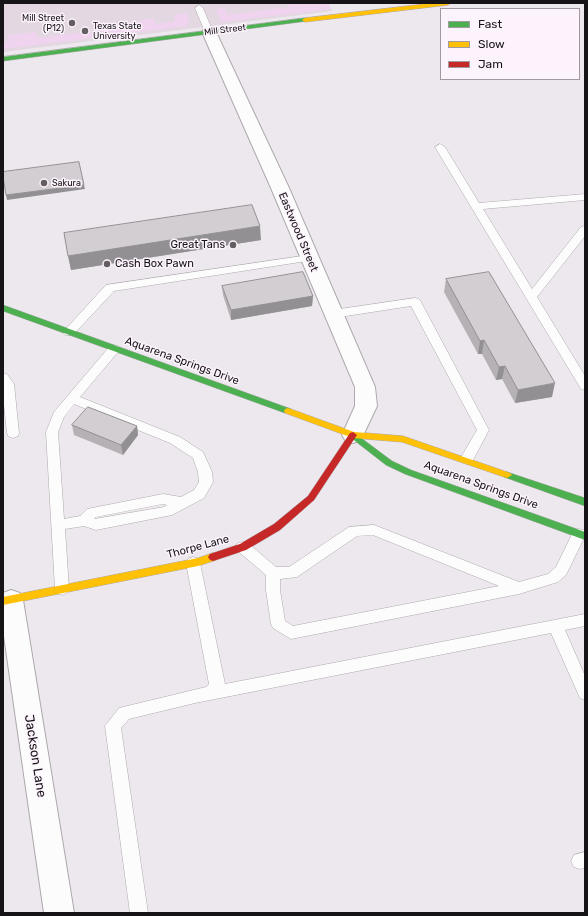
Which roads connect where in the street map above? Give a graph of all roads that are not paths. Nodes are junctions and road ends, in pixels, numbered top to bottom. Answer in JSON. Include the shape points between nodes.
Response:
{"nodes":[{"id":1,"x":448,"y":3,"type":"edge"},
{"id":2,"x":199,"y":8,"type":"dead end"},
{"id":3,"x":209,"y":32,"type":"junction"},
{"id":4,"x":3,"y":59,"type":"edge"},
{"id":5,"x":440,"y":147,"type":"dead end"},
{"id":6,"x":585,"y":197,"type":"edge"},
{"id":7,"x":476,"y":206,"type":"junction"},
{"id":8,"x":585,"y":229,"type":"edge"},
{"id":9,"x":309,"y":258,"type":"junction"},
{"id":10,"x":531,"y":297,"type":"junction"},
{"id":11,"x":5,"y":312,"type":"edge"},
{"id":12,"x":334,"y":314,"type":"junction"},
{"id":13,"x":69,"y":332,"type":"junction"},
{"id":14,"x":114,"y":349,"type":"junction"},
{"id":15,"x":3,"y":377,"type":"edge"},
{"id":16,"x":585,"y":386,"type":"edge"},
{"id":17,"x":71,"y":398,"type":"junction"},
{"id":18,"x":13,"y":433,"type":"dead end"},
{"id":19,"x":353,"y":436,"type":"junction"},
{"id":20,"x":467,"y":460,"type":"junction"},
{"id":21,"x":585,"y":502,"type":"edge"},
{"id":22,"x":59,"y":525,"type":"junction"},
{"id":23,"x":582,"y":535,"type":"edge"},
{"id":24,"x":243,"y":548,"type":"junction"},
{"id":25,"x":193,"y":563,"type":"junction"},
{"id":26,"x":273,"y":573,"type":"junction"},
{"id":27,"x":519,"y":588,"type":"junction"},
{"id":28,"x":62,"y":589,"type":"junction"},
{"id":29,"x":7,"y":601,"type":"edge"},
{"id":30,"x":585,"y":620,"type":"edge"},
{"id":31,"x":556,"y":627,"type":"junction"},
{"id":32,"x":211,"y":692,"type":"junction"},
{"id":33,"x":585,"y":693,"type":"edge"},
{"id":34,"x":59,"y":913,"type":"edge"},
{"id":35,"x":139,"y":913,"type":"edge"}],
"edges":[{"from":1,"to":3,"type":"street","name":"Mill Street"},
{"from":2,"to":3,"type":"lane"},
{"from":3,"to":4,"type":"street","name":"Mill Street"},
{"from":3,"to":9,"type":"street","name":"Eastwood Street"},
{"from":5,"to":7,"type":"lane"},
{"from":6,"to":7,"type":"lane"},
{"from":7,"to":10,"type":"lane"},
{"from":8,"to":10,"type":"lane"},
{"from":9,"to":12,"type":"street","name":"Eastwood Street"},
{"from":9,"to":13,"type":"lane","via":[[110,288]]},
{"from":10,"to":16,"type":"lane"},
{"from":11,"to":13,"type":"street","name":"Aquarena Springs Drive"},
{"from":12,"to":19,"type":"street","name":"Eastwood Street","via":[[365,387],[366,406]]},
{"from":12,"to":20,"type":"lane","via":[[415,302],[483,430]]},
{"from":13,"to":14,"type":"street","name":"Aquarena Springs Drive"},
{"from":14,"to":17,"type":"lane"},
{"from":14,"to":19,"type":"street","name":"Aquarena Springs Drive"},
{"from":15,"to":18,"type":"lane","via":[[8,384]]},
{"from":17,"to":22,"type":"lane","via":[[58,415],[52,432]]},
{"from":17,"to":22,"type":"lane","via":[[175,440],[198,455],[206,482],[199,494],[167,511],[96,525],[84,521]]},
{"from":19,"to":20,"type":"street","name":"Aquarena Springs Drive","via":[[403,438]]},
{"from":19,"to":23,"type":"street","name":"Aquarena Springs Drive","via":[[389,463],[408,472]]},
{"from":19,"to":24,"type":"street","name":"Thorpe Lane","via":[[311,498],[277,528]]},
{"from":20,"to":21,"type":"street","name":"Aquarena Springs Drive"},
{"from":22,"to":28,"type":"lane"},
{"from":23,"to":27,"type":"lane","via":[[561,571],[553,578]]},
{"from":24,"to":25,"type":"street","name":"Thorpe Lane"},
{"from":24,"to":26,"type":"lane"},
{"from":25,"to":28,"type":"street","name":"Thorpe Lane"},
{"from":25,"to":32,"type":"lane","via":[[217,679],[217,686]]},
{"from":26,"to":27,"type":"lane","via":[[292,572],[354,531],[374,530]]},
{"from":26,"to":27,"type":"lane","via":[[278,624],[291,633]]},
{"from":28,"to":29,"type":"street","name":"Thorpe Lane"},
{"from":29,"to":34,"type":"street","name":"Jackson Lane"},
{"from":30,"to":31,"type":"lane"},
{"from":31,"to":32,"type":"lane"},
{"from":31,"to":33,"type":"lane"},
{"from":32,"to":35,"type":"lane","via":[[124,713],[113,726]]}]}
